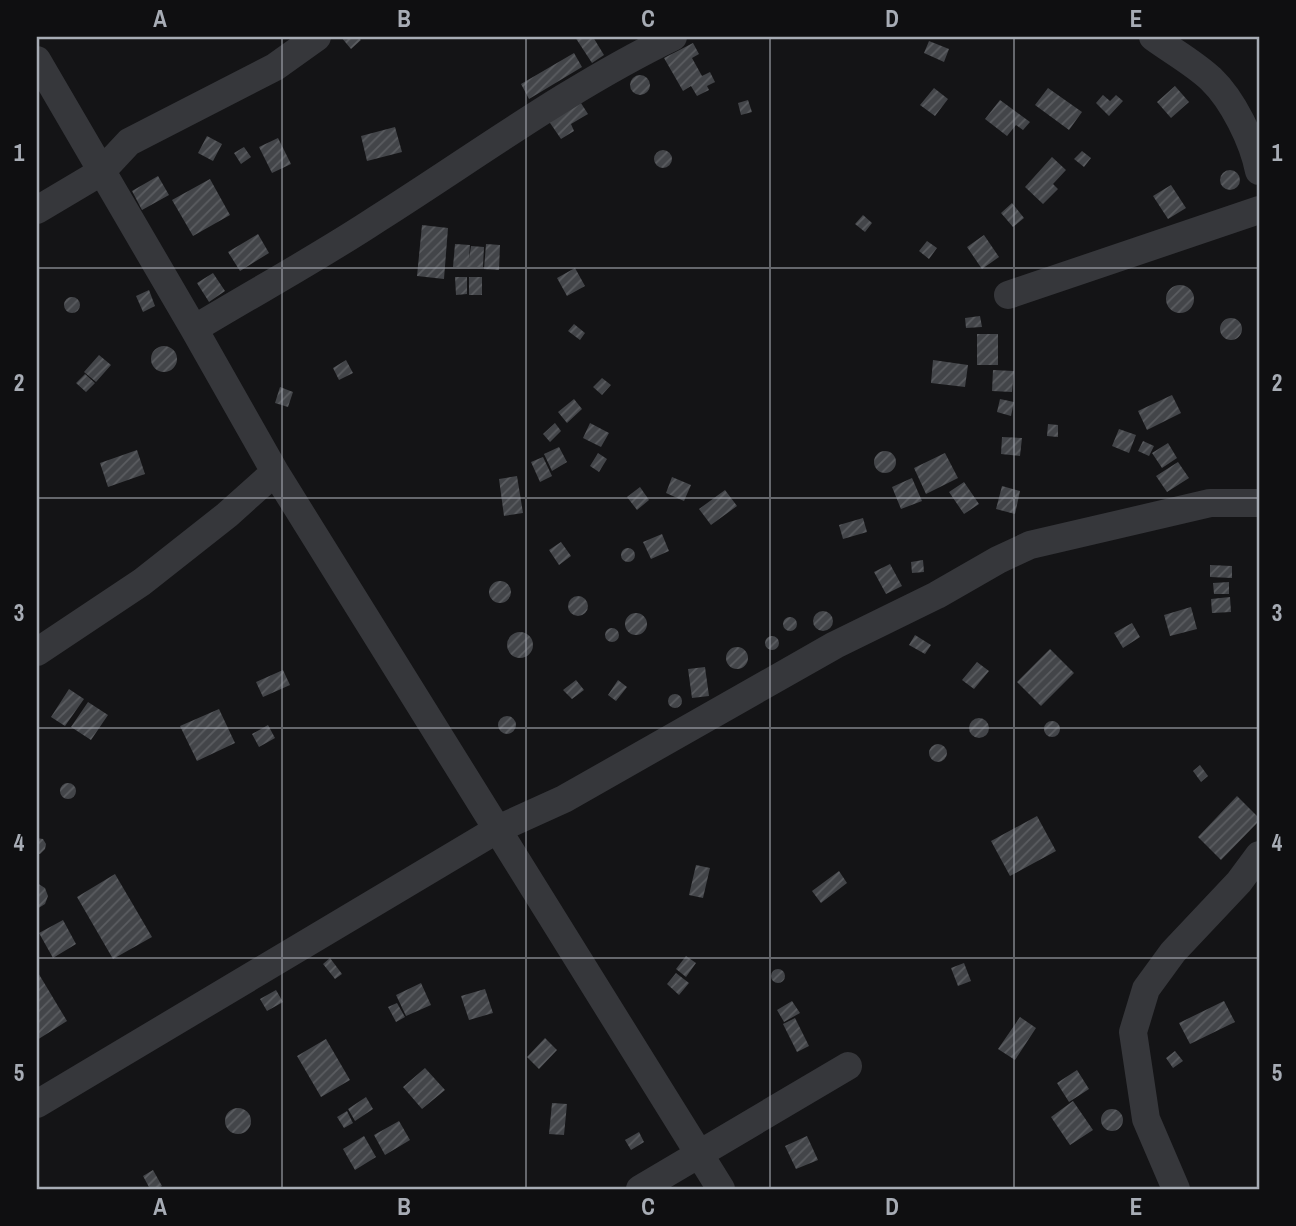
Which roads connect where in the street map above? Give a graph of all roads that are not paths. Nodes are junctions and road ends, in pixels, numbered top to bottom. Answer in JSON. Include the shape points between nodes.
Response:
{"nodes":[{"id":1,"x":317,"y":37,"type":"edge"},
{"id":2,"x":673,"y":37,"type":"edge"},
{"id":3,"x":1153,"y":37,"type":"edge"},
{"id":4,"x":37,"y":60,"type":"edge"},
{"id":5,"x":1259,"y":171,"type":"edge"},
{"id":6,"x":101,"y":172,"type":"junction"},
{"id":7,"x":37,"y":210,"type":"edge"},
{"id":8,"x":1259,"y":210,"type":"edge"},
{"id":9,"x":1008,"y":295,"type":"dead end"},
{"id":10,"x":194,"y":329,"type":"junction"},
{"id":11,"x":275,"y":472,"type":"junction"},
{"id":12,"x":1259,"y":503,"type":"edge"},
{"id":13,"x":37,"y":652,"type":"edge"},
{"id":14,"x":498,"y":829,"type":"junction"},
{"id":15,"x":1259,"y":855,"type":"edge"},
{"id":16,"x":848,"y":1066,"type":"dead end"},
{"id":17,"x":37,"y":1104,"type":"edge"},
{"id":18,"x":700,"y":1154,"type":"junction"},
{"id":19,"x":640,"y":1189,"type":"edge"},
{"id":20,"x":721,"y":1189,"type":"edge"},
{"id":21,"x":1176,"y":1189,"type":"edge"}],
"edges":[{"from":1,"to":6,"type":"street","via":[[275,67],[129,142]]},
{"from":2,"to":10,"type":"street","via":[[597,76],[374,221]]},
{"from":3,"to":5,"type":"street","via":[[1211,79],[1226,96],[1255,153]]},
{"from":4,"to":6,"type":"street"},
{"from":6,"to":7,"type":"street"},
{"from":6,"to":10,"type":"street"},
{"from":8,"to":9,"type":"street"},
{"from":10,"to":11,"type":"street"},
{"from":11,"to":13,"type":"street","via":[[142,582]]},
{"from":11,"to":14,"type":"street"},
{"from":12,"to":14,"type":"street","via":[[1210,503],[1030,545],[835,645],[564,799]]},
{"from":14,"to":17,"type":"street"},
{"from":14,"to":18,"type":"street"},
{"from":15,"to":21,"type":"street","via":[[1146,989],[1133,1032],[1146,1119]]},
{"from":16,"to":18,"type":"street"},
{"from":18,"to":19,"type":"street"},
{"from":18,"to":20,"type":"street"}]}
